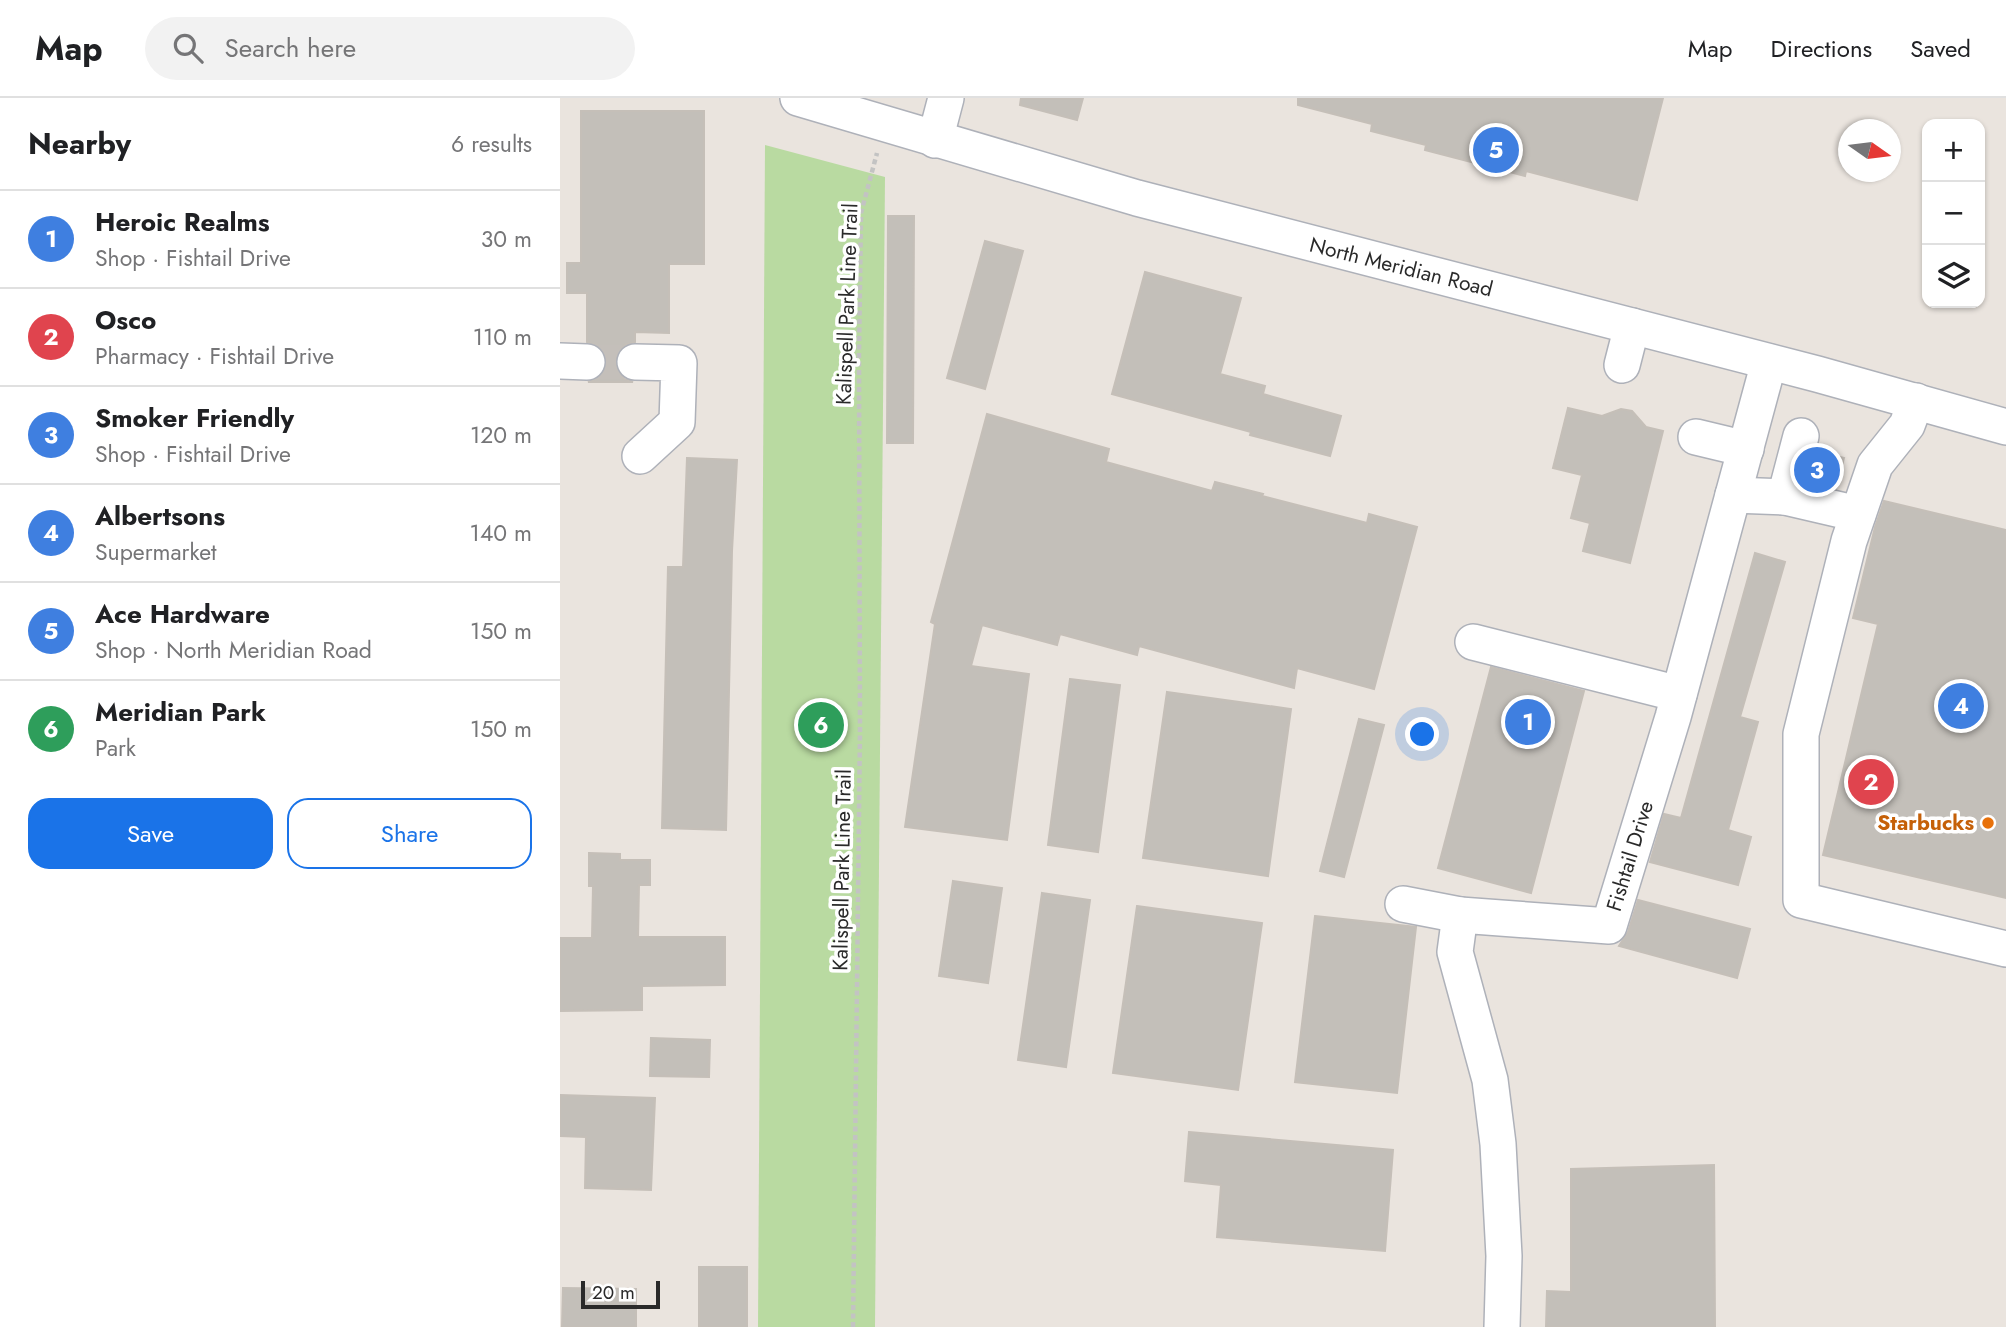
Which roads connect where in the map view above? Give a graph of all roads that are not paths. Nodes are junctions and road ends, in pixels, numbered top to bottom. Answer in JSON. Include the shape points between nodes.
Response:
{"nodes":[{"id":1,"x":798,"y":98,"type":"edge"},
{"id":2,"x":946,"y":98,"type":"edge"},
{"id":3,"x":934,"y":140,"type":"junction"},
{"id":4,"x":1632,"y":327,"type":"junction"},
{"id":5,"x":635,"y":362,"type":"tunnel mouth"},
{"id":6,"x":1769,"y":362,"type":"junction"},
{"id":7,"x":1622,"y":365,"type":"dead end"},
{"id":8,"x":1916,"y":401,"type":"junction"},
{"id":9,"x":2006,"y":427,"type":"edge"},
{"id":10,"x":1801,"y":436,"type":"dead end"},
{"id":11,"x":1696,"y":437,"type":"dead end"},
{"id":12,"x":1746,"y":449,"type":"junction"},
{"id":13,"x":640,"y":456,"type":"dead end"},
{"id":14,"x":1733,"y":495,"type":"junction"},
{"id":15,"x":1785,"y":497,"type":"junction"},
{"id":16,"x":1858,"y":514,"type":"junction"},
{"id":17,"x":1473,"y":642,"type":"dead end"},
{"id":18,"x":1679,"y":694,"type":"junction"},
{"id":19,"x":1403,"y":904,"type":"dead end"},
{"id":20,"x":1460,"y":915,"type":"junction"},
{"id":21,"x":2006,"y":949,"type":"edge"},
{"id":22,"x":1502,"y":1327,"type":"edge"}],
"edges":[{"from":1,"to":3,"type":"street","name":"North Meridian Road"},
{"from":2,"to":3,"type":"street"},
{"from":3,"to":4,"type":"street","name":"North Meridian Road"},
{"from":4,"to":6,"type":"street","name":"North Meridian Road"},
{"from":4,"to":7,"type":"street"},
{"from":5,"to":13,"type":"street","via":[[680,363],[677,422]]},
{"from":6,"to":8,"type":"street","name":"North Meridian Road"},
{"from":6,"to":12,"type":"street","name":"Fishtail Drive"},
{"from":8,"to":9,"type":"street","name":"North Meridian Road"},
{"from":8,"to":16,"type":"street","via":[[1907,425],[1875,465]]},
{"from":10,"to":15,"type":"street"},
{"from":11,"to":12,"type":"street"},
{"from":12,"to":14,"type":"street","name":"Fishtail Drive"},
{"from":14,"to":15,"type":"street"},
{"from":14,"to":18,"type":"street","name":"Fishtail Drive"},
{"from":15,"to":16,"type":"street"},
{"from":16,"to":21,"type":"street","via":[[1801,734],[1801,900]]},
{"from":17,"to":18,"type":"street"},
{"from":18,"to":20,"type":"street","name":"Fishtail Drive","via":[[1609,926]]},
{"from":19,"to":20,"type":"street"},
{"from":20,"to":22,"type":"street","via":[[1455,952],[1490,1080],[1498,1144]]}]}
